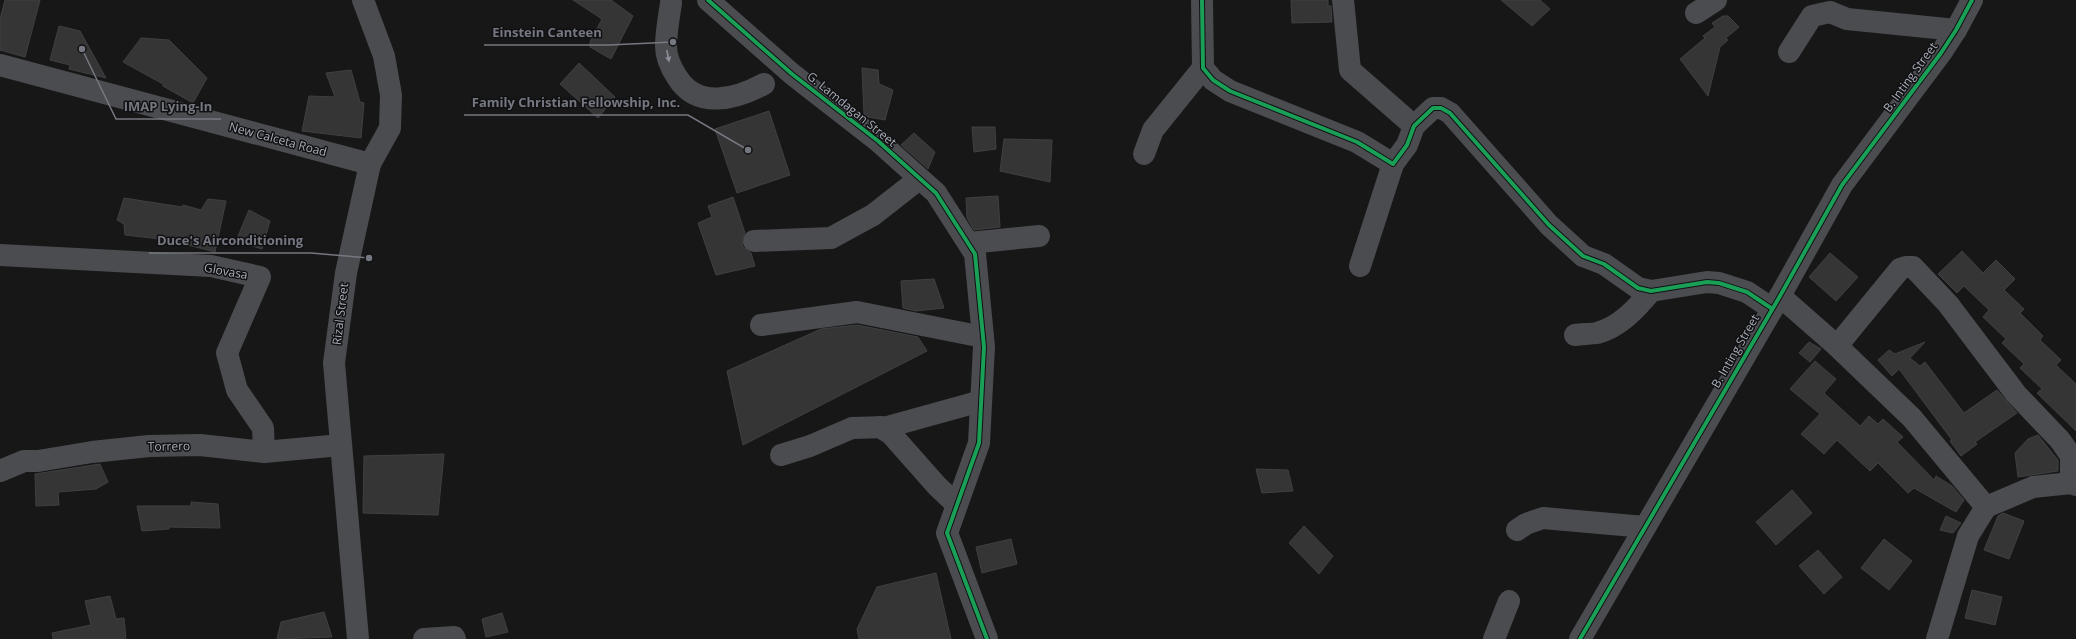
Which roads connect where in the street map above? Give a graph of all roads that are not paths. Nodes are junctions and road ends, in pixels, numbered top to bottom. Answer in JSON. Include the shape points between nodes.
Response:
{"nodes":[{"id":1,"x":363,"y":0,"type":"edge"},
{"id":2,"x":708,"y":0,"type":"edge"},
{"id":3,"x":1202,"y":0,"type":"edge"},
{"id":4,"x":1343,"y":0,"type":"edge"},
{"id":5,"x":1716,"y":0,"type":"edge"},
{"id":6,"x":1972,"y":0,"type":"edge"},
{"id":7,"x":671,"y":3,"type":"dead end"},
{"id":8,"x":1696,"y":13,"type":"dead end"},
{"id":9,"x":1956,"y":30,"type":"junction"},
{"id":10,"x":1788,"y":52,"type":"dead end"},
{"id":11,"x":0,"y":65,"type":"edge"},
{"id":12,"x":1203,"y":68,"type":"junction"},
{"id":13,"x":764,"y":84,"type":"dead end"},
{"id":14,"x":1414,"y":126,"type":"junction"},
{"id":15,"x":1144,"y":154,"type":"dead end"},
{"id":16,"x":370,"y":164,"type":"junction"},
{"id":17,"x":1392,"y":164,"type":"junction"},
{"id":18,"x":919,"y":179,"type":"junction"},
{"id":19,"x":1039,"y":236,"type":"dead end"},
{"id":20,"x":754,"y":241,"type":"dead end"},
{"id":21,"x":968,"y":243,"type":"junction"},
{"id":22,"x":0,"y":255,"type":"edge"},
{"id":23,"x":1360,"y":266,"type":"dead end"},
{"id":24,"x":1651,"y":291,"type":"junction"},
{"id":25,"x":1776,"y":302,"type":"junction"},
{"id":26,"x":760,"y":325,"type":"dead end"},
{"id":27,"x":1576,"y":335,"type":"dead end"},
{"id":28,"x":983,"y":337,"type":"junction"},
{"id":29,"x":1837,"y":346,"type":"junction"},
{"id":30,"x":981,"y":401,"type":"junction"},
{"id":31,"x":880,"y":427,"type":"junction"},
{"id":32,"x":341,"y":445,"type":"junction"},
{"id":33,"x":264,"y":452,"type":"junction"},
{"id":34,"x":780,"y":455,"type":"dead end"},
{"id":35,"x":0,"y":471,"type":"edge"},
{"id":36,"x":2073,"y":484,"type":"edge"},
{"id":37,"x":956,"y":504,"type":"junction"},
{"id":38,"x":1986,"y":507,"type":"junction"},
{"id":39,"x":1645,"y":527,"type":"junction"},
{"id":40,"x":1517,"y":530,"type":"dead end"},
{"id":41,"x":1509,"y":601,"type":"dead end"},
{"id":42,"x":358,"y":639,"type":"edge"},
{"id":43,"x":424,"y":639,"type":"edge"},
{"id":44,"x":455,"y":639,"type":"edge"},
{"id":45,"x":987,"y":639,"type":"edge"},
{"id":46,"x":1494,"y":639,"type":"edge"},
{"id":47,"x":1580,"y":639,"type":"edge"},
{"id":48,"x":1937,"y":639,"type":"edge"}],
"edges":[{"from":1,"to":16,"type":"street","name":"Rizal Street","via":[[384,56],[391,95],[390,128]]},
{"from":2,"to":18,"type":"street","name":"G. Lamdagan Street","via":[[792,74],[878,141]]},
{"from":3,"to":12,"type":"street"},
{"from":4,"to":14,"type":"street","via":[[1350,70]]},
{"from":5,"to":8,"type":"street"},
{"from":6,"to":9,"type":"street","name":"B. Inting Street"},
{"from":7,"to":13,"type":"street","one_way":true,"via":[[666,47],[670,67],[685,88],[694,95],[717,99],[746,94]]},
{"from":9,"to":10,"type":"street","via":[[1847,19],[1830,12],[1812,16]]},
{"from":9,"to":25,"type":"street","name":"B. Inting Street","via":[[1842,185]]},
{"from":11,"to":16,"type":"street","name":"New Calceta Road"},
{"from":12,"to":15,"type":"street","via":[[1153,130]]},
{"from":12,"to":17,"type":"street","via":[[1213,80],[1230,92],[1357,142]]},
{"from":14,"to":17,"type":"street","via":[[1407,145]]},
{"from":14,"to":24,"type":"street","via":[[1433,108],[1441,108],[1450,113],[1549,225],[1583,256],[1604,264],[1638,288]]},
{"from":16,"to":32,"type":"street","name":"Rizal Street","via":[[346,273],[334,363]]},
{"from":17,"to":23,"type":"street"},
{"from":18,"to":20,"type":"street","via":[[873,215],[831,238]]},
{"from":18,"to":21,"type":"street","name":"G. Lamdagan Street","via":[[936,193]]},
{"from":19,"to":21,"type":"street"},
{"from":21,"to":28,"type":"street","name":"G. Lamdagan Street","via":[[975,254]]},
{"from":22,"to":33,"type":"street","name":"Glovasa","via":[[212,266],[260,277],[227,353],[237,390],[263,428]]},
{"from":24,"to":25,"type":"street","via":[[1707,282],[1719,283]]},
{"from":24,"to":27,"type":"street","via":[[1637,308],[1622,320],[1598,332]]},
{"from":25,"to":29,"type":"street"},
{"from":25,"to":39,"type":"street","name":"B. Inting Street"},
{"from":26,"to":28,"type":"street","via":[[856,312]]},
{"from":28,"to":30,"type":"street","name":"G. Lamdagan Street"},
{"from":29,"to":36,"type":"street","via":[[1900,269],[1913,267],[1948,304],[2016,394],[2060,440],[2071,456]]},
{"from":29,"to":38,"type":"street","via":[[1912,418]]},
{"from":30,"to":31,"type":"street"},
{"from":30,"to":37,"type":"street","name":"G. Lamdagan Street","via":[[979,443]]},
{"from":31,"to":34,"type":"street","via":[[852,428],[810,446]]},
{"from":31,"to":37,"type":"street","via":[[891,434]]},
{"from":32,"to":33,"type":"street","name":"Torrero"},
{"from":32,"to":42,"type":"street","name":"Rizal Street"},
{"from":33,"to":35,"type":"street","name":"Torrero","via":[[200,445],[149,446],[24,461]]},
{"from":36,"to":38,"type":"street","via":[[2033,487]]},
{"from":37,"to":45,"type":"street","name":"G. Lamdagan Street","via":[[947,534]]},
{"from":38,"to":48,"type":"street","via":[[1968,536]]},
{"from":39,"to":40,"type":"street","via":[[1543,518]]},
{"from":39,"to":47,"type":"street","name":"B. Inting Street"},
{"from":41,"to":46,"type":"street"},
{"from":43,"to":44,"type":"street"}]}
